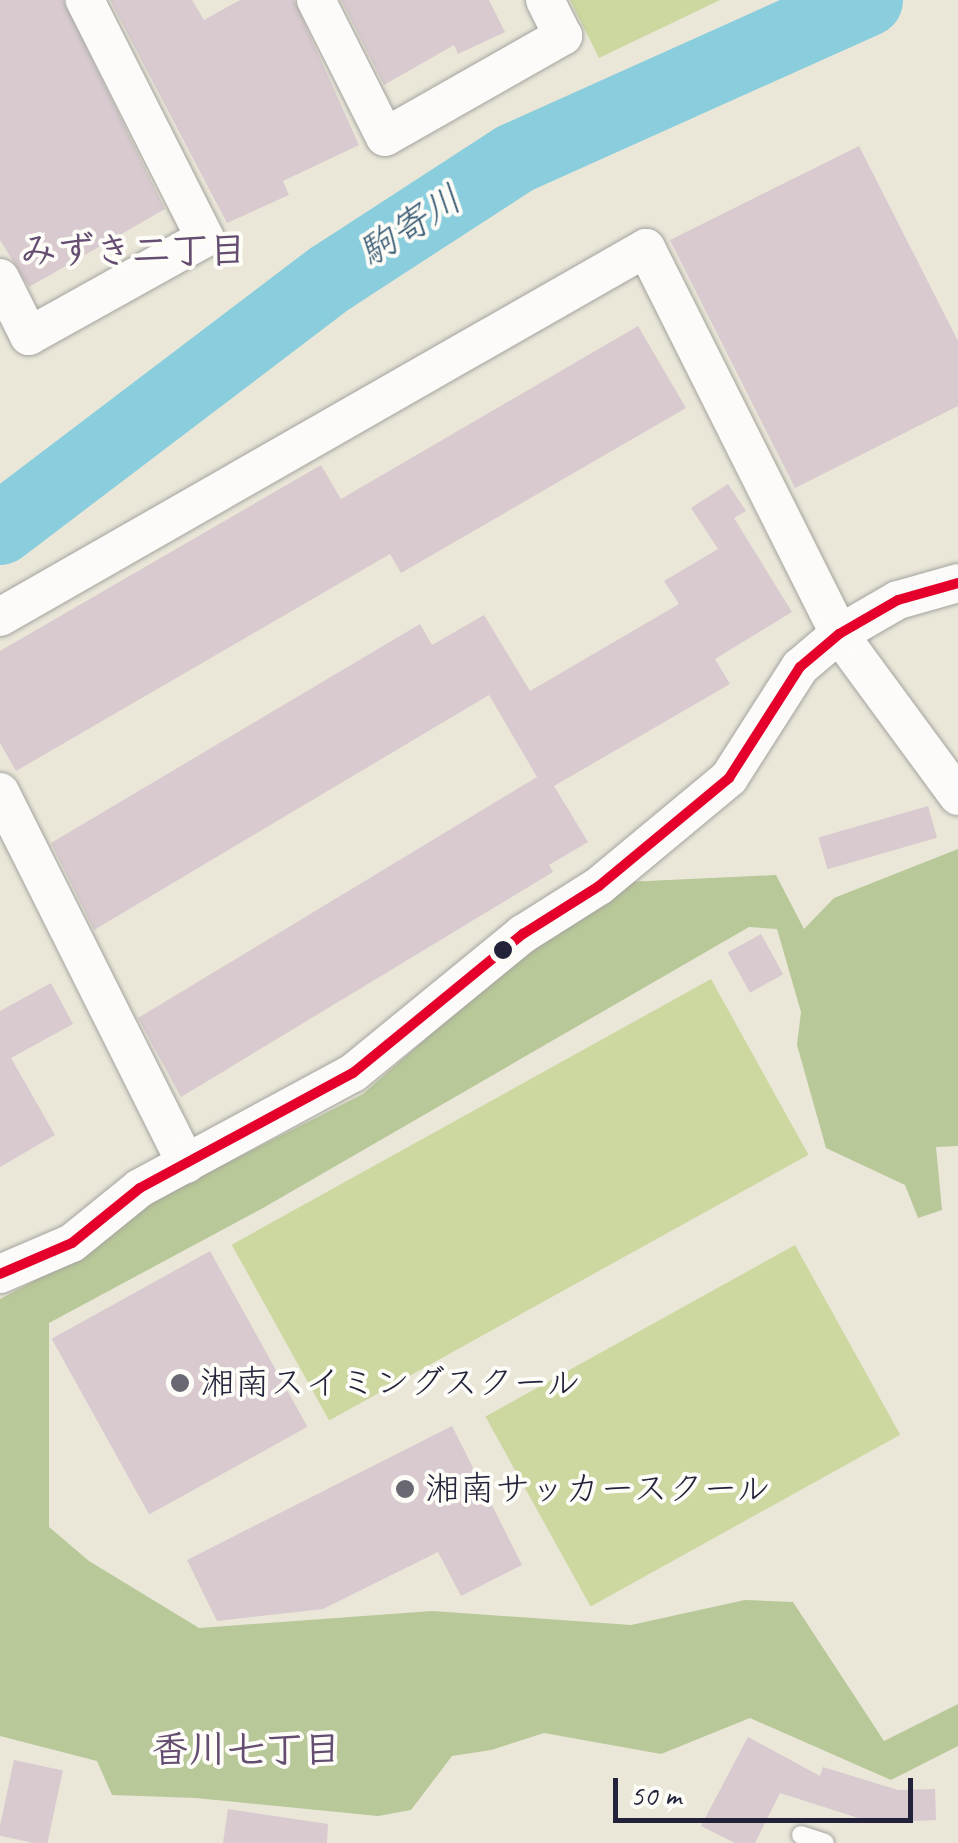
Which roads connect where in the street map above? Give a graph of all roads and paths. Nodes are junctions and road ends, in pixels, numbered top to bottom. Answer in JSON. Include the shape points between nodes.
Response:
{"nodes":[{"id":1,"x":85,"y":0,"type":"edge"},
{"id":2,"x":316,"y":0,"type":"edge"},
{"id":3,"x":545,"y":0,"type":"edge"},
{"id":4,"x":0,"y":278,"type":"edge"},
{"id":5,"x":958,"y":583,"type":"edge"},
{"id":6,"x":0,"y":617,"type":"edge"},
{"id":7,"x":839,"y":634,"type":"junction"},
{"id":8,"x":0,"y":792,"type":"edge"},
{"id":9,"x":958,"y":796,"type":"edge"},
{"id":10,"x":186,"y":1164,"type":"junction"},
{"id":11,"x":4,"y":1264,"type":"edge"},
{"id":12,"x":801,"y":1835,"type":"dead end"},
{"id":13,"x":826,"y":1843,"type":"edge"}],
"edges":[{"from":1,"to":4,"type":"street","via":[[205,238],[29,336]]},
{"from":2,"to":3,"type":"street","via":[[385,137],[564,36]]},
{"from":5,"to":7,"type":"street","via":[[898,600]]},
{"from":6,"to":7,"type":"street","via":[[646,248]]},
{"from":7,"to":9,"type":"street"},
{"from":7,"to":10,"type":"street","via":[[800,667],[729,778],[599,886],[523,934],[353,1072]]},
{"from":8,"to":10,"type":"street"},
{"from":10,"to":11,"type":"street","via":[[140,1188],[72,1242]]},
{"from":12,"to":13,"type":"lane"}]}
